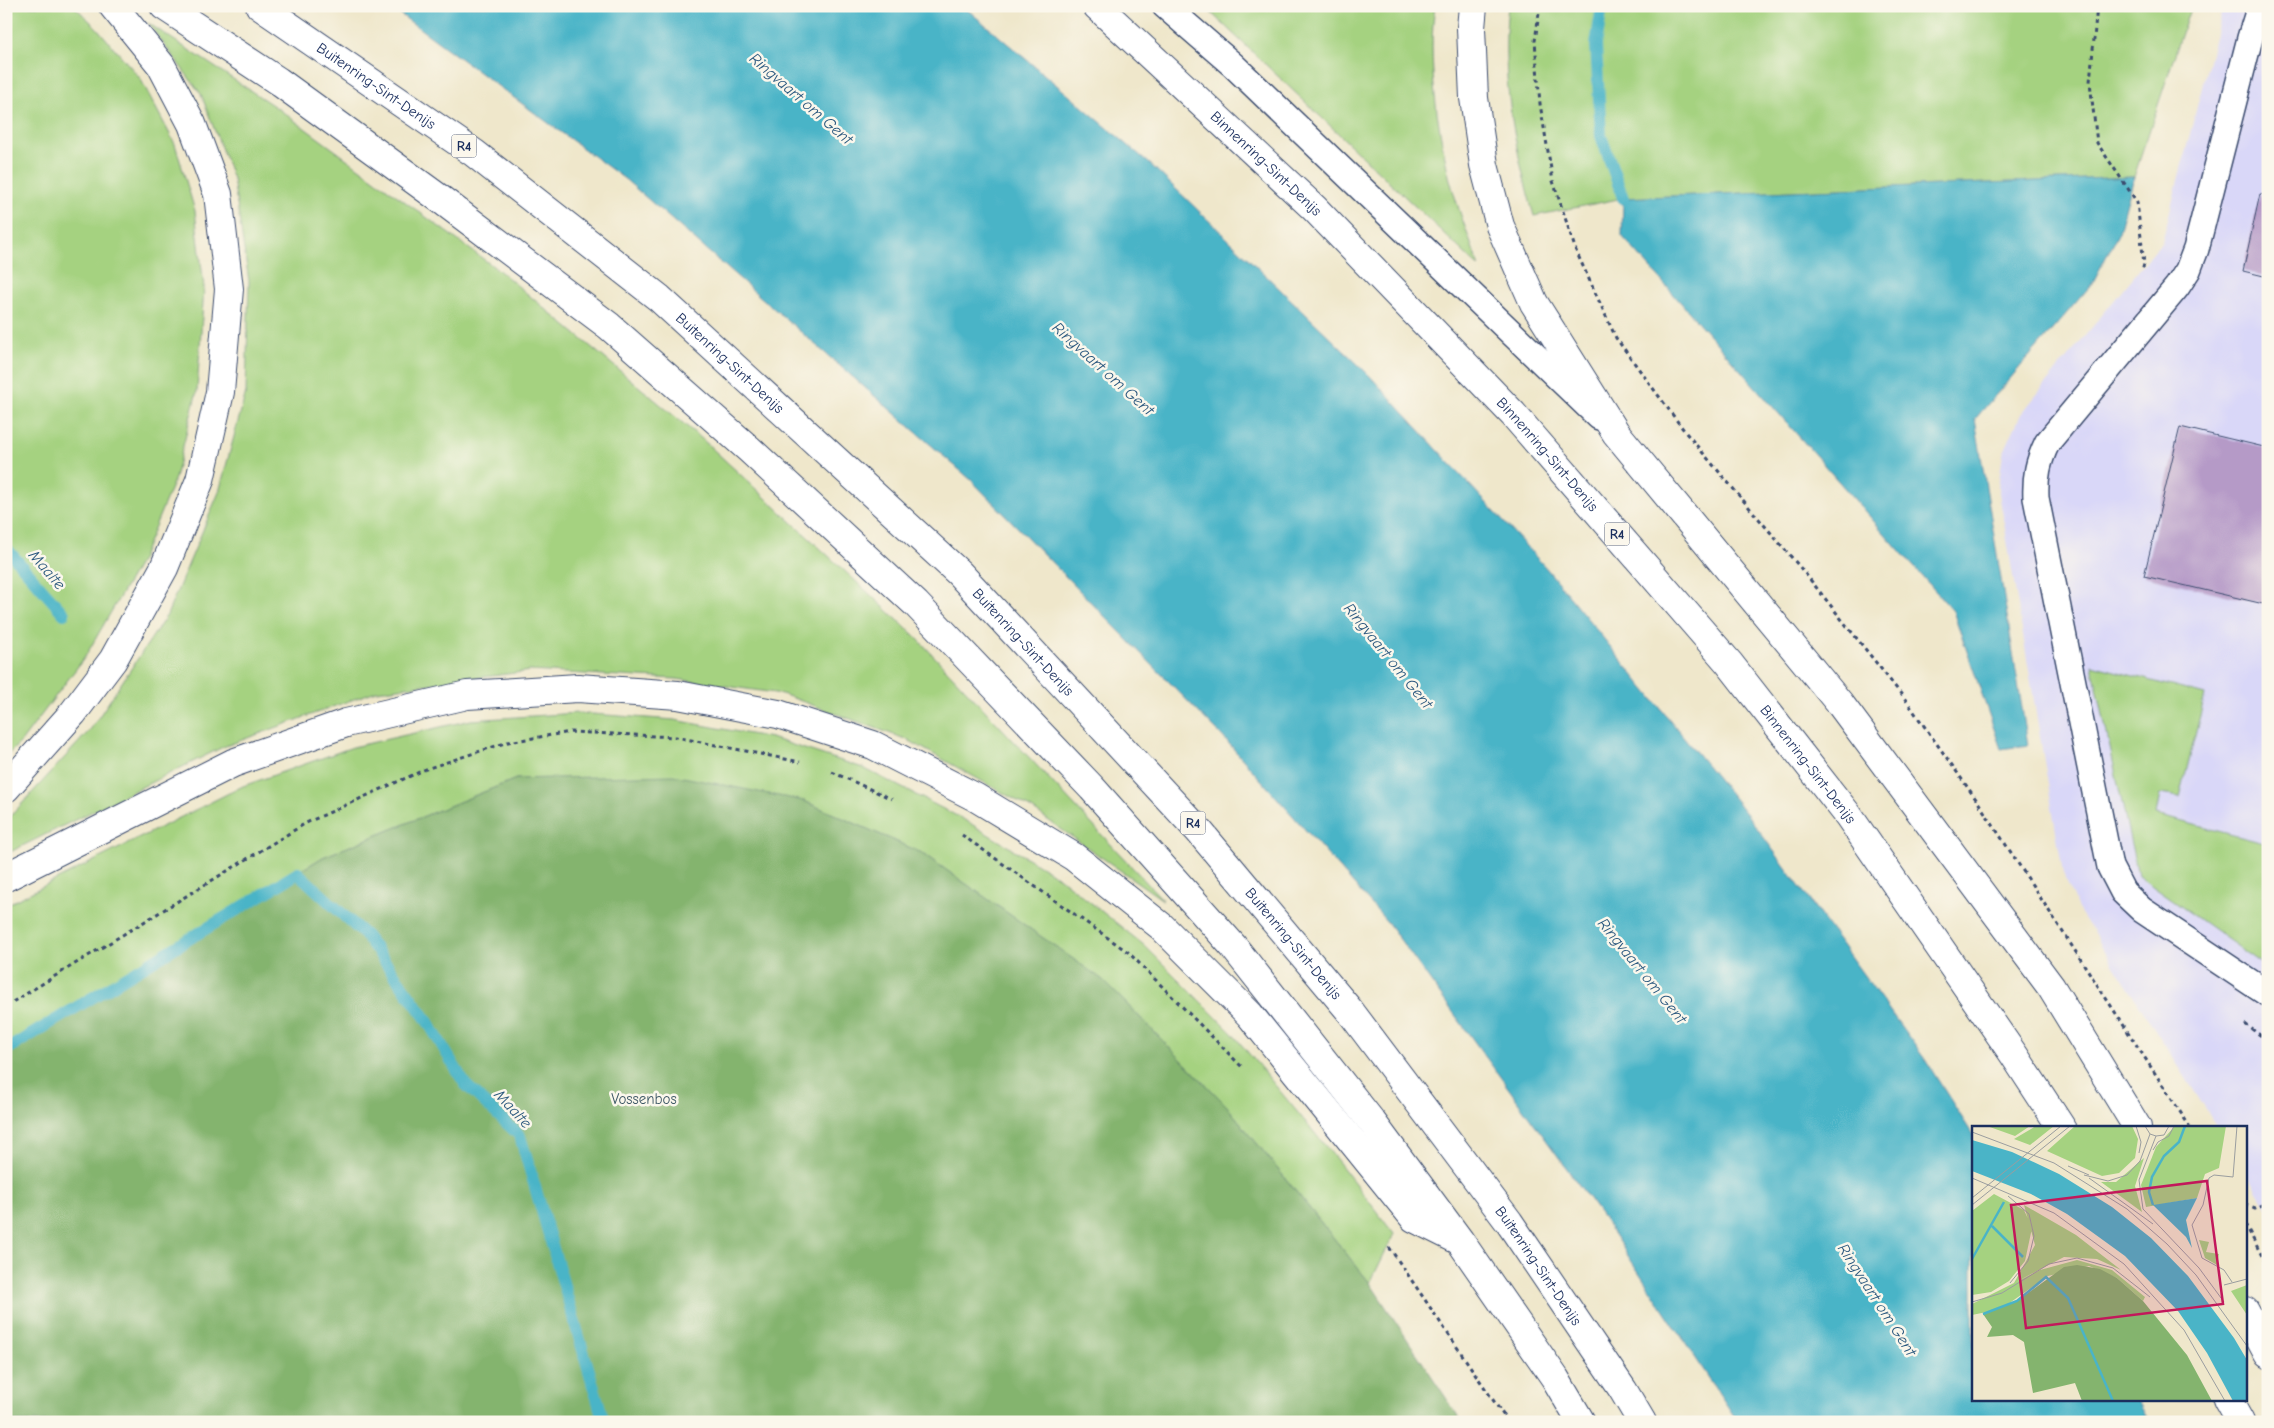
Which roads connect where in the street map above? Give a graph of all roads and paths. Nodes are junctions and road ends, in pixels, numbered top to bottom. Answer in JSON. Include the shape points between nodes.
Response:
{"nodes":[{"id":1,"x":113,"y":6,"type":"edge"},
{"id":2,"x":164,"y":6,"type":"edge"},
{"id":3,"x":260,"y":6,"type":"edge"},
{"id":4,"x":1097,"y":6,"type":"edge"},
{"id":5,"x":1165,"y":6,"type":"edge"},
{"id":6,"x":1473,"y":6,"type":"edge"},
{"id":7,"x":1540,"y":6,"type":"edge"},
{"id":8,"x":2097,"y":6,"type":"edge"},
{"id":9,"x":2260,"y":6,"type":"edge"},
{"id":10,"x":2144,"y":264,"type":"dead end"},
{"id":11,"x":1616,"y":433,"type":"junction"},
{"id":12,"x":806,"y":763,"type":"dead end"},
{"id":13,"x":824,"y":769,"type":"dead end"},
{"id":14,"x":6,"y":788,"type":"edge"},
{"id":15,"x":896,"y":800,"type":"dead end"},
{"id":16,"x":957,"y":831,"type":"dead end"},
{"id":17,"x":6,"y":877,"type":"edge"},
{"id":18,"x":2268,"y":994,"type":"edge"},
{"id":19,"x":6,"y":1006,"type":"edge"},
{"id":20,"x":1246,"y":1071,"type":"dead end"},
{"id":21,"x":2060,"y":1126,"type":"edge"},
{"id":22,"x":2136,"y":1126,"type":"edge"},
{"id":23,"x":2189,"y":1126,"type":"edge"},
{"id":24,"x":2268,"y":1204,"type":"edge"},
{"id":25,"x":2246,"y":1205,"type":"edge"},
{"id":26,"x":2246,"y":1226,"type":"edge"},
{"id":27,"x":1460,"y":1241,"type":"junction"},
{"id":28,"x":1388,"y":1246,"type":"dead end"},
{"id":29,"x":2268,"y":1267,"type":"edge"},
{"id":30,"x":2246,"y":1313,"type":"edge"},
{"id":31,"x":2268,"y":1354,"type":"edge"},
{"id":32,"x":2228,"y":1400,"type":"edge"},
{"id":33,"x":1508,"y":1422,"type":"edge"},
{"id":34,"x":1582,"y":1422,"type":"edge"},
{"id":35,"x":1642,"y":1422,"type":"edge"},
{"id":36,"x":2240,"y":1422,"type":"edge"}],
"edges":[{"from":1,"to":14,"type":"highway","via":[[161,65],[192,124],[218,194],[229,289],[220,392],[200,480],[164,568],[113,660],[72,713]]},
{"from":2,"to":27,"type":"highway","via":[[286,87],[609,326],[750,450],[916,604],[1092,788],[1233,946],[1372,1122]]},
{"from":3,"to":35,"type":"highway","name":"Buitenring-Sint-Denijs","number":"R4","via":[[474,153],[659,298],[959,573],[1200,831],[1350,1011],[1508,1222]]},
{"from":4,"to":21,"type":"highway","name":"Binnenring-Sint-Denijs","number":"R4","via":[[1314,208],[1499,400],[1729,663],[1848,815]]},
{"from":5,"to":11,"type":"lane","via":[[1233,65]]},
{"from":6,"to":11,"type":"highway","via":[[1470,28],[1474,98],[1484,165],[1500,226],[1534,303]]},
{"from":7,"to":23,"type":"path","via":[[1536,50],[1540,104],[1553,181],[1576,251],[1616,338],[1686,433],[1804,572],[1905,699],[1978,802]]},
{"from":8,"to":10,"type":"path","via":[[2090,82],[2097,143],[2136,202]]},
{"from":9,"to":18,"type":"lane","via":[[2188,270],[2048,443],[2039,460],[2035,478],[2036,498],[2110,867],[2123,892],[2142,910]]},
{"from":11,"to":22,"type":"highway","via":[[1841,705],[2051,987]]},
{"from":12,"to":19,"type":"path","via":[[676,737],[571,732],[508,742],[426,769],[306,823]]},
{"from":13,"to":15,"type":"path"},
{"from":16,"to":20,"type":"path","via":[[1128,952]]},
{"from":17,"to":27,"type":"highway","via":[[233,763],[346,723],[467,696],[578,688],[678,695],[778,714],[873,745],[975,797],[1074,857],[1162,927],[1250,1016],[1414,1218]]},
{"from":24,"to":25,"type":"path","via":[[2256,1209]]},
{"from":26,"to":29,"type":"path"},
{"from":27,"to":34,"type":"highway"},
{"from":28,"to":33,"type":"path"},
{"from":30,"to":31,"type":"highway"},
{"from":32,"to":36,"type":"highway"}]}
